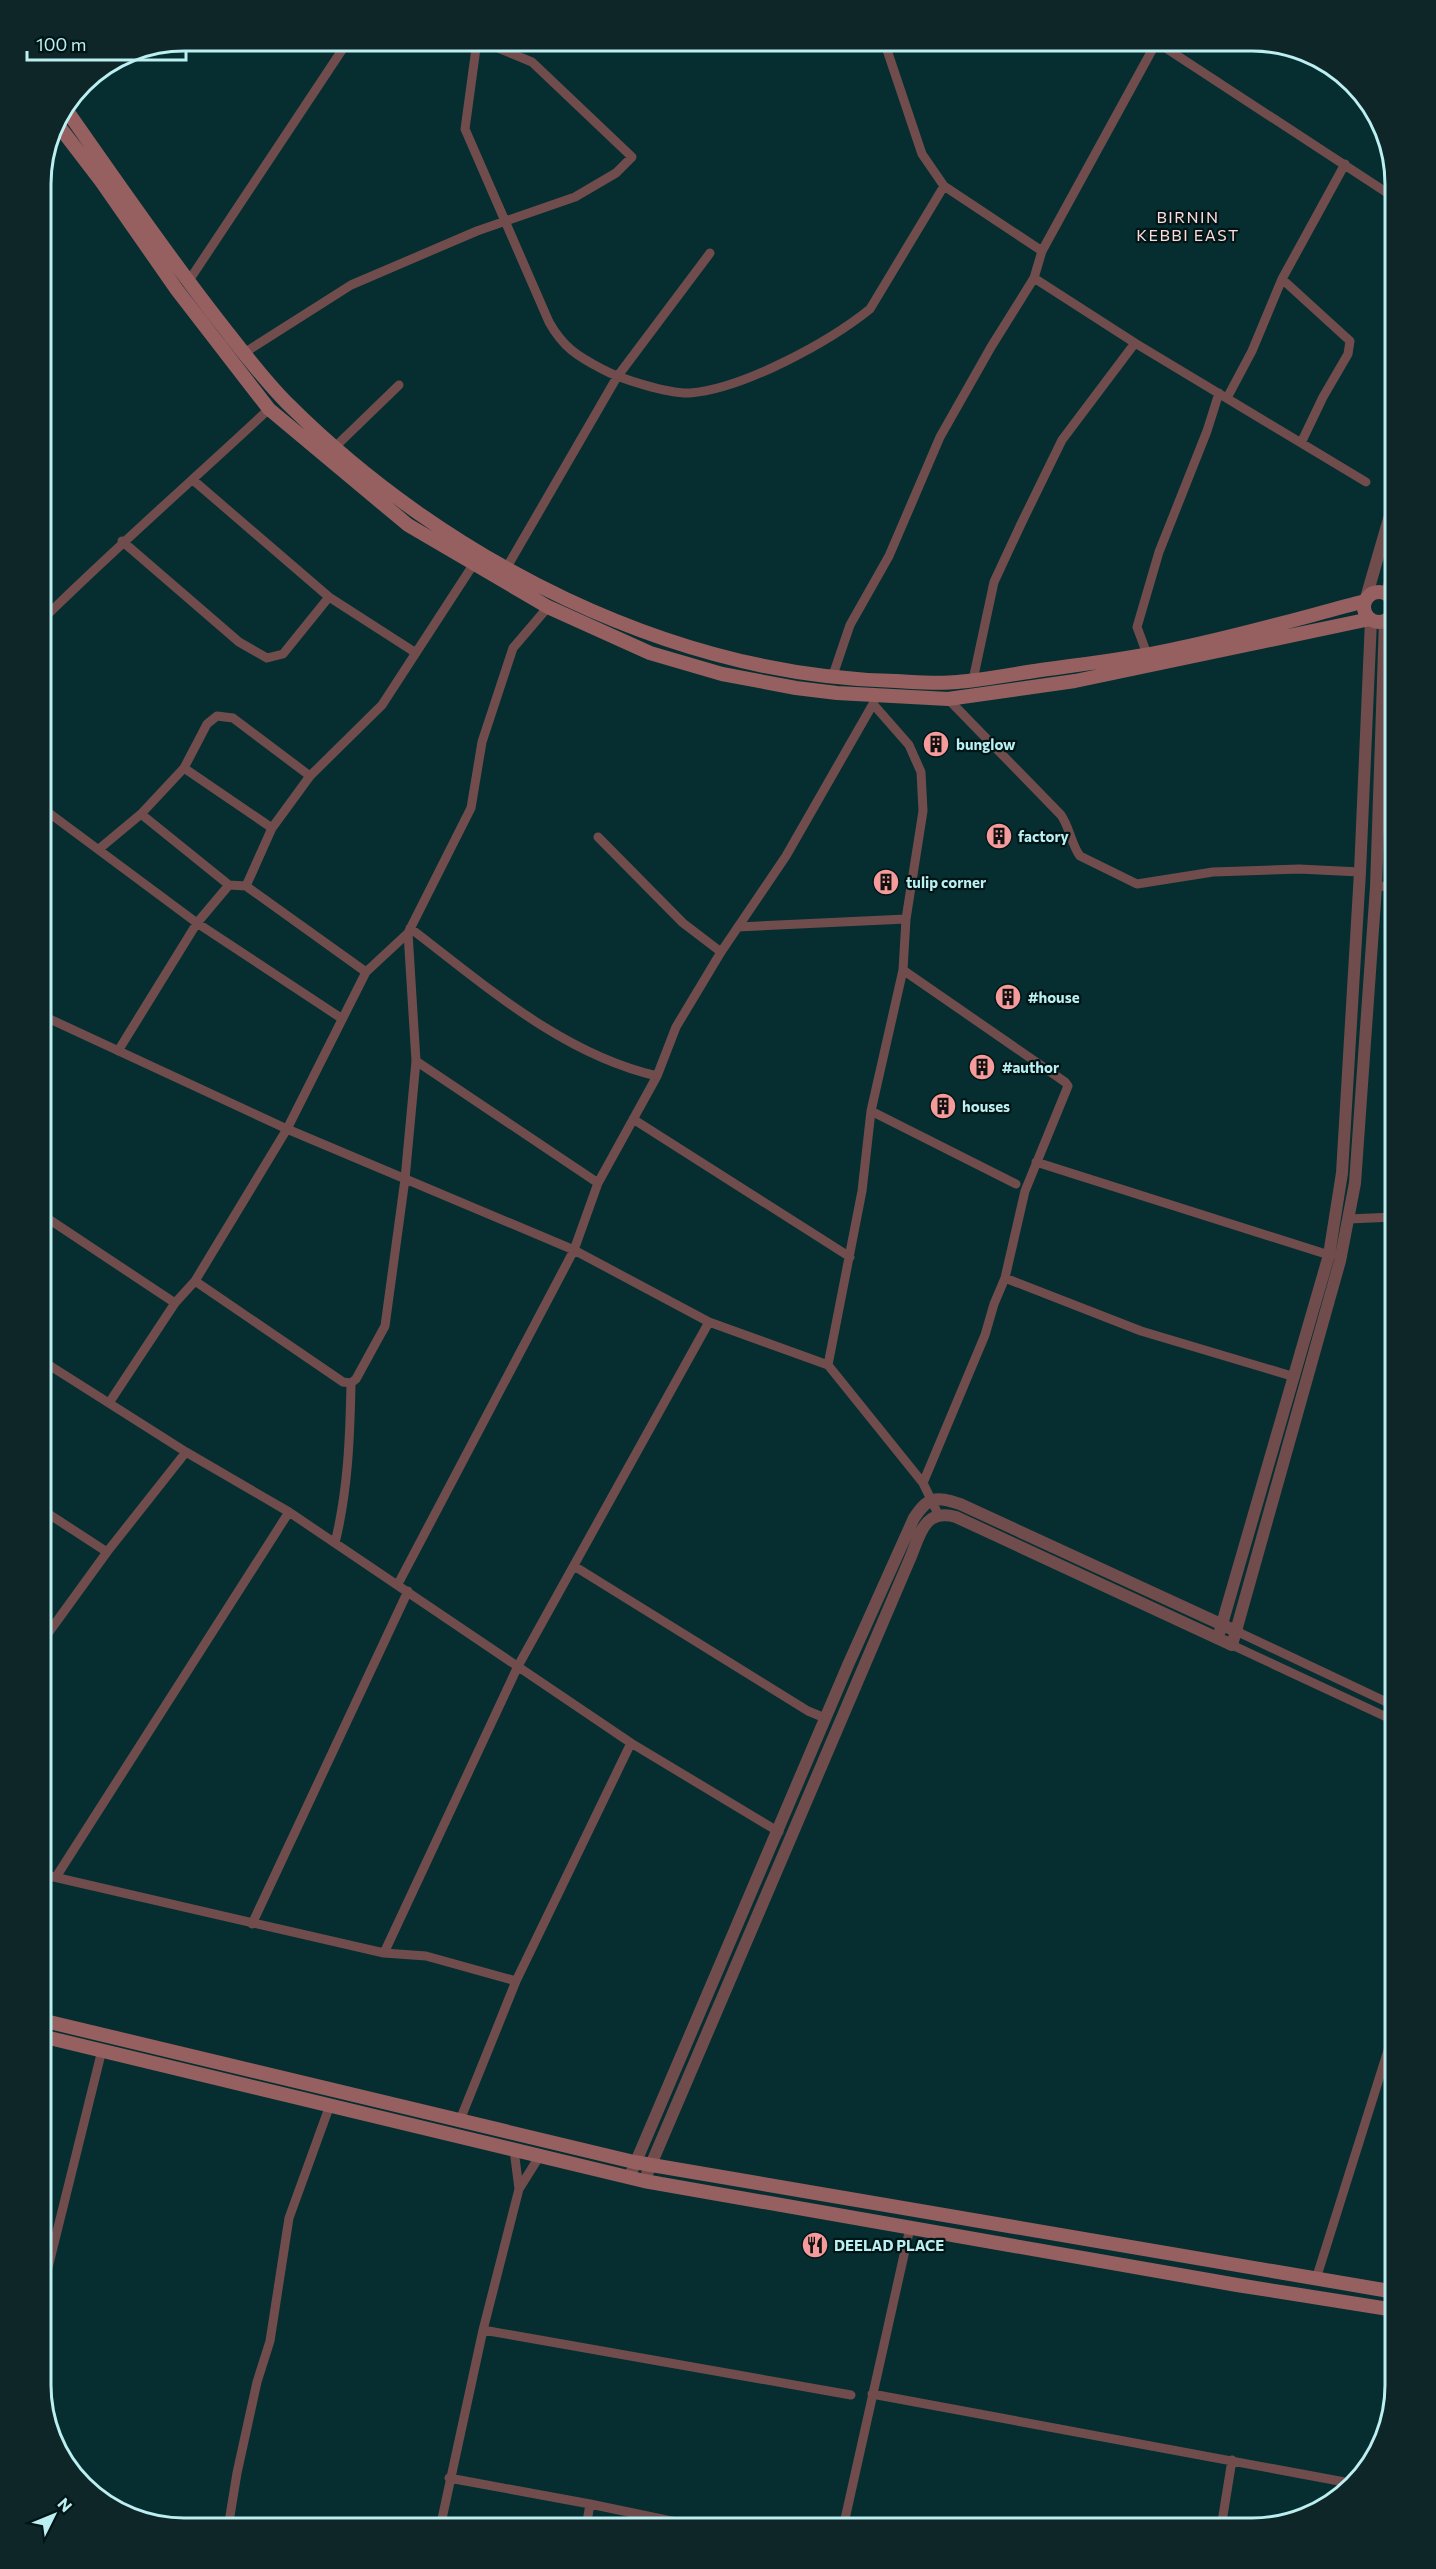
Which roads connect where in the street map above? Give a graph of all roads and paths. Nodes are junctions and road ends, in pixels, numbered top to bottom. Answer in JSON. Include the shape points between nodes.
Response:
{"nodes":[{"id":1,"x":341,"y":51,"type":"edge"},
{"id":2,"x":476,"y":51,"type":"edge"},
{"id":3,"x":505,"y":51,"type":"edge"},
{"id":4,"x":888,"y":51,"type":"edge"},
{"id":5,"x":1151,"y":51,"type":"edge"},
{"id":6,"x":1171,"y":51,"type":"edge"},
{"id":7,"x":70,"y":115,"type":"edge"},
{"id":8,"x":63,"y":131,"type":"edge"},
{"id":9,"x":1345,"y":164,"type":"junction"},
{"id":10,"x":944,"y":186,"type":"junction"},
{"id":11,"x":1385,"y":191,"type":"edge"},
{"id":12,"x":504,"y":222,"type":"junction"},
{"id":13,"x":1042,"y":251,"type":"junction"},
{"id":14,"x":710,"y":253,"type":"dead end"},
{"id":15,"x":1034,"y":278,"type":"junction"},
{"id":16,"x":1282,"y":279,"type":"junction"},
{"id":17,"x":188,"y":282,"type":"junction"},
{"id":18,"x":1135,"y":343,"type":"junction"},
{"id":19,"x":244,"y":353,"type":"junction"},
{"id":20,"x":617,"y":377,"type":"junction"},
{"id":21,"x":399,"y":385,"type":"dead end"},
{"id":22,"x":1223,"y":396,"type":"junction"},
{"id":23,"x":269,"y":409,"type":"junction"},
{"id":24,"x":1302,"y":442,"type":"junction"},
{"id":25,"x":334,"y":447,"type":"junction"},
{"id":26,"x":194,"y":480,"type":"junction"},
{"id":27,"x":1366,"y":482,"type":"dead end"},
{"id":28,"x":1385,"y":532,"type":"edge"},
{"id":29,"x":122,"y":541,"type":"junction"},
{"id":30,"x":473,"y":565,"type":"junction"},
{"id":31,"x":507,"y":567,"type":"junction"},
{"id":32,"x":1385,"y":594,"type":"edge"},
{"id":33,"x":329,"y":597,"type":"junction"},
{"id":34,"x":1365,"y":600,"type":"junction"},
{"id":35,"x":548,"y":607,"type":"junction"},
{"id":36,"x":51,"y":611,"type":"edge"},
{"id":37,"x":1383,"y":618,"type":"edge"},
{"id":38,"x":416,"y":653,"type":"junction"},
{"id":39,"x":1147,"y":654,"type":"junction"},
{"id":40,"x":832,"y":678,"type":"junction"},
{"id":41,"x":973,"y":680,"type":"junction"},
{"id":42,"x":948,"y":699,"type":"junction"},
{"id":43,"x":874,"y":700,"type":"junction"},
{"id":44,"x":184,"y":768,"type":"junction"},
{"id":45,"x":310,"y":776,"type":"junction"},
{"id":46,"x":51,"y":814,"type":"edge"},
{"id":47,"x":141,"y":814,"type":"junction"},
{"id":48,"x":272,"y":828,"type":"junction"},
{"id":49,"x":598,"y":837,"type":"dead end"},
{"id":50,"x":99,"y":849,"type":"junction"},
{"id":51,"x":1360,"y":872,"type":"junction"},
{"id":52,"x":229,"y":885,"type":"junction"},
{"id":53,"x":246,"y":886,"type":"junction"},
{"id":54,"x":1385,"y":886,"type":"edge"},
{"id":55,"x":1376,"y":887,"type":"junction"},
{"id":56,"x":906,"y":919,"type":"junction"},
{"id":57,"x":197,"y":923,"type":"junction"},
{"id":58,"x":738,"y":927,"type":"junction"},
{"id":59,"x":409,"y":930,"type":"junction"},
{"id":60,"x":721,"y":952,"type":"junction"},
{"id":61,"x":903,"y":970,"type":"junction"},
{"id":62,"x":366,"y":972,"type":"junction"},
{"id":63,"x":341,"y":1018,"type":"junction"},
{"id":64,"x":51,"y":1020,"type":"edge"},
{"id":65,"x":118,"y":1051,"type":"junction"},
{"id":66,"x":416,"y":1061,"type":"junction"},
{"id":67,"x":657,"y":1076,"type":"junction"},
{"id":68,"x":871,"y":1110,"type":"junction"},
{"id":69,"x":633,"y":1119,"type":"junction"},
{"id":70,"x":287,"y":1129,"type":"junction"},
{"id":71,"x":1036,"y":1162,"type":"junction"},
{"id":72,"x":405,"y":1179,"type":"junction"},
{"id":73,"x":598,"y":1183,"type":"junction"},
{"id":74,"x":1016,"y":1184,"type":"dead end"},
{"id":75,"x":1385,"y":1217,"type":"edge"},
{"id":76,"x":1348,"y":1219,"type":"junction"},
{"id":77,"x":51,"y":1221,"type":"edge"},
{"id":78,"x":574,"y":1250,"type":"junction"},
{"id":79,"x":1329,"y":1255,"type":"junction"},
{"id":80,"x":850,"y":1257,"type":"junction"},
{"id":81,"x":1005,"y":1278,"type":"junction"},
{"id":82,"x":195,"y":1281,"type":"junction"},
{"id":83,"x":175,"y":1303,"type":"junction"},
{"id":84,"x":709,"y":1322,"type":"junction"},
{"id":85,"x":828,"y":1365,"type":"junction"},
{"id":86,"x":51,"y":1366,"type":"edge"},
{"id":87,"x":1294,"y":1377,"type":"junction"},
{"id":88,"x":351,"y":1383,"type":"junction"},
{"id":89,"x":109,"y":1403,"type":"junction"},
{"id":90,"x":186,"y":1452,"type":"junction"},
{"id":91,"x":923,"y":1483,"type":"junction"},
{"id":92,"x":931,"y":1499,"type":"junction"},
{"id":93,"x":289,"y":1512,"type":"junction"},
{"id":94,"x":938,"y":1514,"type":"junction"},
{"id":95,"x":51,"y":1516,"type":"edge"},
{"id":96,"x":335,"y":1543,"type":"junction"},
{"id":97,"x":107,"y":1552,"type":"junction"},
{"id":98,"x":573,"y":1566,"type":"junction"},
{"id":99,"x":398,"y":1584,"type":"junction"},
{"id":100,"x":408,"y":1591,"type":"junction"},
{"id":101,"x":1223,"y":1626,"type":"junction"},
{"id":102,"x":51,"y":1629,"type":"edge"},
{"id":103,"x":1238,"y":1632,"type":"junction"},
{"id":104,"x":1217,"y":1638,"type":"junction"},
{"id":105,"x":1232,"y":1645,"type":"junction"},
{"id":106,"x":518,"y":1666,"type":"junction"},
{"id":107,"x":1385,"y":1701,"type":"edge"},
{"id":108,"x":1385,"y":1716,"type":"edge"},
{"id":109,"x":825,"y":1718,"type":"junction"},
{"id":110,"x":631,"y":1743,"type":"junction"},
{"id":111,"x":794,"y":1798,"type":"junction"},
{"id":112,"x":806,"y":1803,"type":"junction"},
{"id":113,"x":778,"y":1832,"type":"junction"},
{"id":114,"x":51,"y":1876,"type":"edge"},
{"id":115,"x":56,"y":1877,"type":"junction"},
{"id":116,"x":252,"y":1924,"type":"junction"},
{"id":117,"x":384,"y":1953,"type":"junction"},
{"id":118,"x":516,"y":1981,"type":"junction"},
{"id":119,"x":51,"y":2023,"type":"edge"},
{"id":120,"x":51,"y":2038,"type":"edge"},
{"id":121,"x":102,"y":2050,"type":"junction"},
{"id":122,"x":1385,"y":2060,"type":"edge"},
{"id":123,"x":330,"y":2106,"type":"junction"},
{"id":124,"x":460,"y":2120,"type":"junction"},
{"id":125,"x":514,"y":2150,"type":"junction"},
{"id":126,"x":539,"y":2157,"type":"junction"},
{"id":127,"x":634,"y":2162,"type":"junction"},
{"id":128,"x":650,"y":2165,"type":"junction"},
{"id":129,"x":629,"y":2178,"type":"junction"},
{"id":130,"x":644,"y":2181,"type":"junction"},
{"id":131,"x":519,"y":2188,"type":"junction"},
{"id":132,"x":910,"y":2228,"type":"junction"},
{"id":133,"x":51,"y":2252,"type":"edge"},
{"id":134,"x":1316,"y":2279,"type":"junction"},
{"id":135,"x":1385,"y":2290,"type":"edge"},
{"id":136,"x":1385,"y":2308,"type":"edge"},
{"id":137,"x":483,"y":2330,"type":"junction"},
{"id":138,"x":872,"y":2394,"type":"junction"},
{"id":139,"x":851,"y":2395,"type":"dead end"},
{"id":140,"x":1232,"y":2460,"type":"junction"},
{"id":141,"x":449,"y":2478,"type":"junction"},
{"id":142,"x":1343,"y":2482,"type":"edge"},
{"id":143,"x":590,"y":2504,"type":"junction"},
{"id":144,"x":230,"y":2518,"type":"edge"},
{"id":145,"x":442,"y":2518,"type":"edge"},
{"id":146,"x":588,"y":2518,"type":"edge"},
{"id":147,"x":657,"y":2518,"type":"edge"},
{"id":148,"x":845,"y":2518,"type":"edge"},
{"id":149,"x":1223,"y":2518,"type":"edge"}],
"edges":[{"from":1,"to":17,"type":"street"},
{"from":2,"to":12,"type":"street","via":[[465,129]]},
{"from":3,"to":12,"type":"street","via":[[532,62],[632,158],[575,197]]},
{"from":4,"to":10,"type":"street","via":[[922,154]]},
{"from":5,"to":13,"type":"street"},
{"from":6,"to":9,"type":"street"},
{"from":7,"to":17,"type":"main road"},
{"from":8,"to":23,"type":"main road"},
{"from":9,"to":11,"type":"street"},
{"from":9,"to":16,"type":"street"},
{"from":10,"to":13,"type":"street"},
{"from":10,"to":20,"type":"street","via":[[870,309],[802,352],[721,388],[688,393]]},
{"from":12,"to":19,"type":"street","via":[[351,285]]},
{"from":12,"to":20,"type":"street","via":[[560,341]]},
{"from":13,"to":15,"type":"street"},
{"from":14,"to":20,"type":"street"},
{"from":15,"to":18,"type":"street"},
{"from":15,"to":40,"type":"street","via":[[940,438],[889,556],[850,625]]},
{"from":16,"to":22,"type":"street","via":[[1252,351]]},
{"from":16,"to":24,"type":"street","via":[[1350,341],[1348,354]]},
{"from":17,"to":19,"type":"main road"},
{"from":18,"to":22,"type":"street"},
{"from":18,"to":41,"type":"street","via":[[1062,440],[1021,524],[994,582]]},
{"from":19,"to":25,"type":"main road","via":[[285,401]]},
{"from":20,"to":31,"type":"street"},
{"from":21,"to":25,"type":"street"},
{"from":22,"to":24,"type":"street"},
{"from":22,"to":39,"type":"street","via":[[1159,552],[1137,627]]},
{"from":23,"to":26,"type":"street"},
{"from":23,"to":30,"type":"main road","via":[[408,525]]},
{"from":24,"to":27,"type":"street"},
{"from":25,"to":31,"type":"main road","via":[[416,513]]},
{"from":26,"to":29,"type":"street"},
{"from":26,"to":33,"type":"street"},
{"from":28,"to":34,"type":"street"},
{"from":29,"to":33,"type":"street","via":[[239,642],[267,658],[283,654]]},
{"from":29,"to":36,"type":"street"},
{"from":30,"to":35,"type":"main road"},
{"from":30,"to":38,"type":"street"},
{"from":31,"to":40,"type":"main road","via":[[646,634],[742,662]]},
{"from":32,"to":34,"type":"main road","via":[[1376,592]]},
{"from":33,"to":38,"type":"street"},
{"from":34,"to":37,"type":"main road","via":[[1366,614]]},
{"from":34,"to":39,"type":"main road"},
{"from":35,"to":43,"type":"main road","via":[[686,665]]},
{"from":35,"to":59,"type":"street","via":[[513,648],[482,742],[471,808]]},
{"from":37,"to":42,"type":"main road","via":[[1075,681]]},
{"from":37,"to":51,"type":"street"},
{"from":37,"to":55,"type":"street"},
{"from":38,"to":45,"type":"street","via":[[382,705]]},
{"from":39,"to":41,"type":"main road"},
{"from":40,"to":41,"type":"main road","via":[[956,683]]},
{"from":42,"to":43,"type":"main road"},
{"from":42,"to":51,"type":"street","via":[[1061,815],[1080,856],[1137,884],[1212,872]]},
{"from":43,"to":56,"type":"street","via":[[909,745],[921,772],[922,811]]},
{"from":43,"to":58,"type":"street","via":[[786,856]]},
{"from":44,"to":45,"type":"street","via":[[207,724],[217,716],[233,718]]},
{"from":44,"to":47,"type":"street"},
{"from":44,"to":48,"type":"street"},
{"from":45,"to":48,"type":"street"},
{"from":46,"to":50,"type":"street"},
{"from":47,"to":50,"type":"street"},
{"from":47,"to":52,"type":"street"},
{"from":48,"to":53,"type":"street"},
{"from":49,"to":60,"type":"street","via":[[683,923]]},
{"from":50,"to":57,"type":"street"},
{"from":51,"to":79,"type":"street","via":[[1342,1173]]},
{"from":52,"to":53,"type":"street"},
{"from":52,"to":57,"type":"street"},
{"from":53,"to":62,"type":"street"},
{"from":54,"to":55,"type":"street"},
{"from":55,"to":76,"type":"street","via":[[1355,1183]]},
{"from":56,"to":58,"type":"street"},
{"from":56,"to":61,"type":"street"},
{"from":57,"to":63,"type":"street"},
{"from":57,"to":65,"type":"street"},
{"from":58,"to":60,"type":"street"},
{"from":59,"to":62,"type":"street"},
{"from":59,"to":66,"type":"street"},
{"from":59,"to":67,"type":"street","via":[[527,1017],[626,1068]]},
{"from":60,"to":67,"type":"street","via":[[676,1027]]},
{"from":61,"to":68,"type":"street"},
{"from":61,"to":71,"type":"street","via":[[1065,1082],[1067,1092]]},
{"from":62,"to":63,"type":"street"},
{"from":63,"to":70,"type":"street"},
{"from":64,"to":65,"type":"street"},
{"from":65,"to":70,"type":"street"},
{"from":66,"to":72,"type":"street"},
{"from":66,"to":73,"type":"street"},
{"from":67,"to":69,"type":"street"},
{"from":68,"to":74,"type":"street"},
{"from":68,"to":80,"type":"street"},
{"from":69,"to":73,"type":"street"},
{"from":69,"to":80,"type":"street"},
{"from":70,"to":72,"type":"street"},
{"from":70,"to":82,"type":"street"},
{"from":71,"to":79,"type":"street"},
{"from":71,"to":81,"type":"street","via":[[1025,1191]]},
{"from":72,"to":78,"type":"street"},
{"from":72,"to":88,"type":"street","via":[[385,1326]]},
{"from":73,"to":78,"type":"street"},
{"from":75,"to":76,"type":"street"},
{"from":76,"to":103,"type":"street","via":[[1340,1261]]},
{"from":77,"to":83,"type":"street"},
{"from":78,"to":84,"type":"street"},
{"from":78,"to":99,"type":"street"},
{"from":79,"to":87,"type":"street"},
{"from":80,"to":85,"type":"street"},
{"from":81,"to":87,"type":"street","via":[[1141,1331]]},
{"from":81,"to":91,"type":"street"},
{"from":82,"to":83,"type":"street"},
{"from":82,"to":88,"type":"street","via":[[343,1382]]},
{"from":83,"to":89,"type":"street"},
{"from":84,"to":85,"type":"street"},
{"from":84,"to":98,"type":"street"},
{"from":85,"to":91,"type":"street"},
{"from":86,"to":89,"type":"street"},
{"from":87,"to":101,"type":"street"},
{"from":88,"to":96,"type":"street","via":[[350,1446]]},
{"from":89,"to":90,"type":"street"},
{"from":90,"to":93,"type":"street"},
{"from":90,"to":97,"type":"street"},
{"from":91,"to":92,"type":"street"},
{"from":92,"to":94,"type":"street"},
{"from":92,"to":101,"type":"street","via":[[960,1504]]},
{"from":92,"to":109,"type":"street","via":[[914,1518]]},
{"from":93,"to":96,"type":"street"},
{"from":93,"to":115,"type":"street"},
{"from":94,"to":104,"type":"street","via":[[956,1517]]},
{"from":94,"to":112,"type":"street","via":[[926,1525],[913,1552]]},
{"from":95,"to":97,"type":"street"},
{"from":96,"to":99,"type":"street"},
{"from":97,"to":102,"type":"street"},
{"from":98,"to":106,"type":"street"},
{"from":98,"to":109,"type":"street"},
{"from":99,"to":100,"type":"street"},
{"from":100,"to":106,"type":"street"},
{"from":100,"to":116,"type":"street"},
{"from":101,"to":103,"type":"street"},
{"from":101,"to":104,"type":"street"},
{"from":103,"to":105,"type":"street"},
{"from":103,"to":107,"type":"street"},
{"from":104,"to":105,"type":"street"},
{"from":105,"to":108,"type":"street"},
{"from":106,"to":110,"type":"street"},
{"from":106,"to":117,"type":"street"},
{"from":109,"to":111,"type":"street"},
{"from":110,"to":113,"type":"street"},
{"from":110,"to":118,"type":"street"},
{"from":111,"to":112,"type":"street"},
{"from":111,"to":113,"type":"street"},
{"from":112,"to":128,"type":"street"},
{"from":113,"to":127,"type":"street"},
{"from":114,"to":115,"type":"street"},
{"from":115,"to":116,"type":"street"},
{"from":116,"to":117,"type":"street"},
{"from":117,"to":118,"type":"street","via":[[426,1956]]},
{"from":118,"to":124,"type":"street"},
{"from":119,"to":124,"type":"main road"},
{"from":120,"to":121,"type":"main road"},
{"from":121,"to":123,"type":"main road"},
{"from":121,"to":133,"type":"street"},
{"from":122,"to":134,"type":"street"},
{"from":123,"to":125,"type":"main road"},
{"from":123,"to":144,"type":"street","via":[[289,2218],[270,2341],[256,2382]]},
{"from":124,"to":127,"type":"main road"},
{"from":125,"to":126,"type":"main road"},
{"from":125,"to":131,"type":"street"},
{"from":126,"to":129,"type":"main road"},
{"from":126,"to":131,"type":"street"},
{"from":127,"to":128,"type":"main road"},
{"from":127,"to":129,"type":"street"},
{"from":128,"to":130,"type":"street"},
{"from":128,"to":134,"type":"main road"},
{"from":129,"to":130,"type":"main road"},
{"from":130,"to":132,"type":"main road"},
{"from":131,"to":137,"type":"street"},
{"from":132,"to":136,"type":"main road"},
{"from":132,"to":138,"type":"street"},
{"from":134,"to":135,"type":"main road"},
{"from":137,"to":139,"type":"street"},
{"from":137,"to":141,"type":"street"},
{"from":138,"to":140,"type":"street"},
{"from":138,"to":148,"type":"street"},
{"from":140,"to":142,"type":"street"},
{"from":140,"to":149,"type":"street"},
{"from":141,"to":143,"type":"street"},
{"from":141,"to":145,"type":"street"},
{"from":143,"to":146,"type":"street"},
{"from":143,"to":147,"type":"street"}]}
